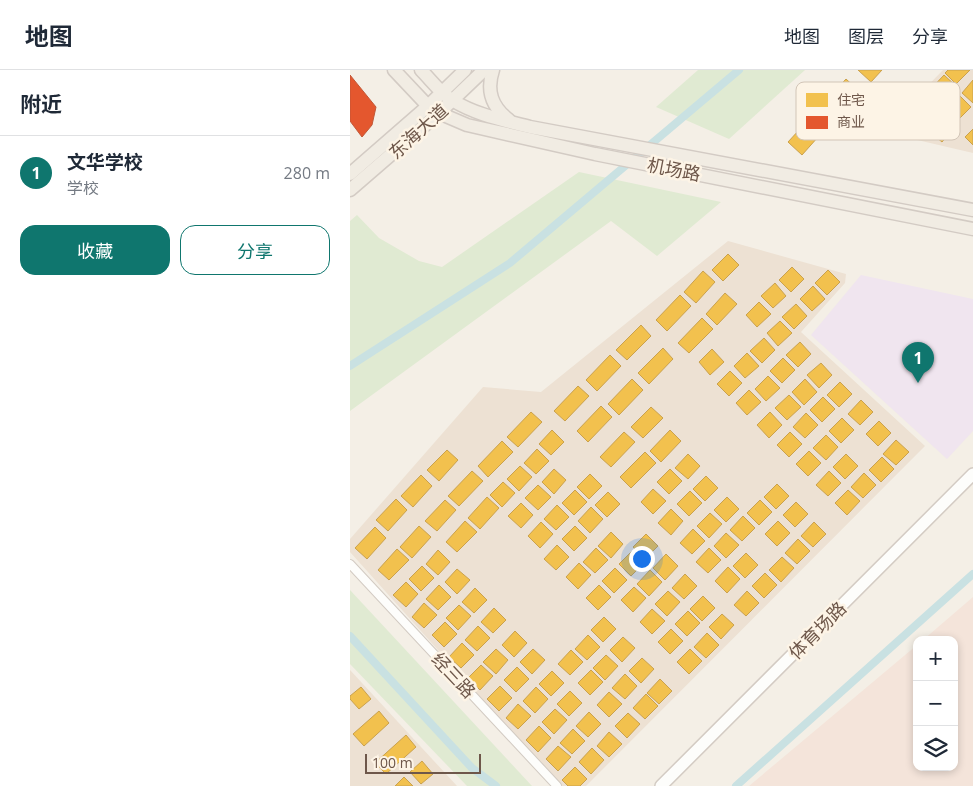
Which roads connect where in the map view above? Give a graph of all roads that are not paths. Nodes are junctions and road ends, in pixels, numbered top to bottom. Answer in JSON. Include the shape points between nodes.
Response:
{"nodes":[{"id":1,"x":394,"y":70,"type":"edge"},
{"id":2,"x":421,"y":70,"type":"edge"},
{"id":3,"x":465,"y":70,"type":"edge"},
{"id":4,"x":484,"y":70,"type":"edge"},
{"id":5,"x":492,"y":70,"type":"edge"},
{"id":6,"x":447,"y":96,"type":"junction"},
{"id":7,"x":434,"y":110,"type":"junction"},
{"id":8,"x":513,"y":123,"type":"junction"},
{"id":9,"x":350,"y":174,"type":"edge"},
{"id":10,"x":350,"y":190,"type":"edge"},
{"id":11,"x":973,"y":210,"type":"edge"},
{"id":12,"x":973,"y":229,"type":"edge"},
{"id":13,"x":973,"y":474,"type":"edge"},
{"id":14,"x":350,"y":564,"type":"edge"},
{"id":15,"x":557,"y":786,"type":"edge"},
{"id":16,"x":661,"y":786,"type":"edge"}],
"edges":[{"from":1,"to":7,"type":"main road","name":"机场路"},
{"from":2,"to":6,"type":"main road","name":"机场路"},
{"from":3,"to":6,"type":"main road","name":"东海大道"},
{"from":4,"to":6,"type":"main road","name":"东海大道"},
{"from":5,"to":8,"type":"main road","via":[[490,96],[495,106]]},
{"from":6,"to":7,"type":"main road","name":"东海大道"},
{"from":6,"to":8,"type":"main road","name":"机场路","via":[[481,114]]},
{"from":7,"to":9,"type":"main road","name":"东海大道"},
{"from":7,"to":10,"type":"main road","name":"东海大道"},
{"from":7,"to":12,"type":"main road","name":"机场路","via":[[467,125],[595,154]]},
{"from":8,"to":11,"type":"main road","name":"机场路"},
{"from":13,"to":16,"type":"main road","name":"体育场路"},
{"from":14,"to":15,"type":"street","name":"经三路"}]}
